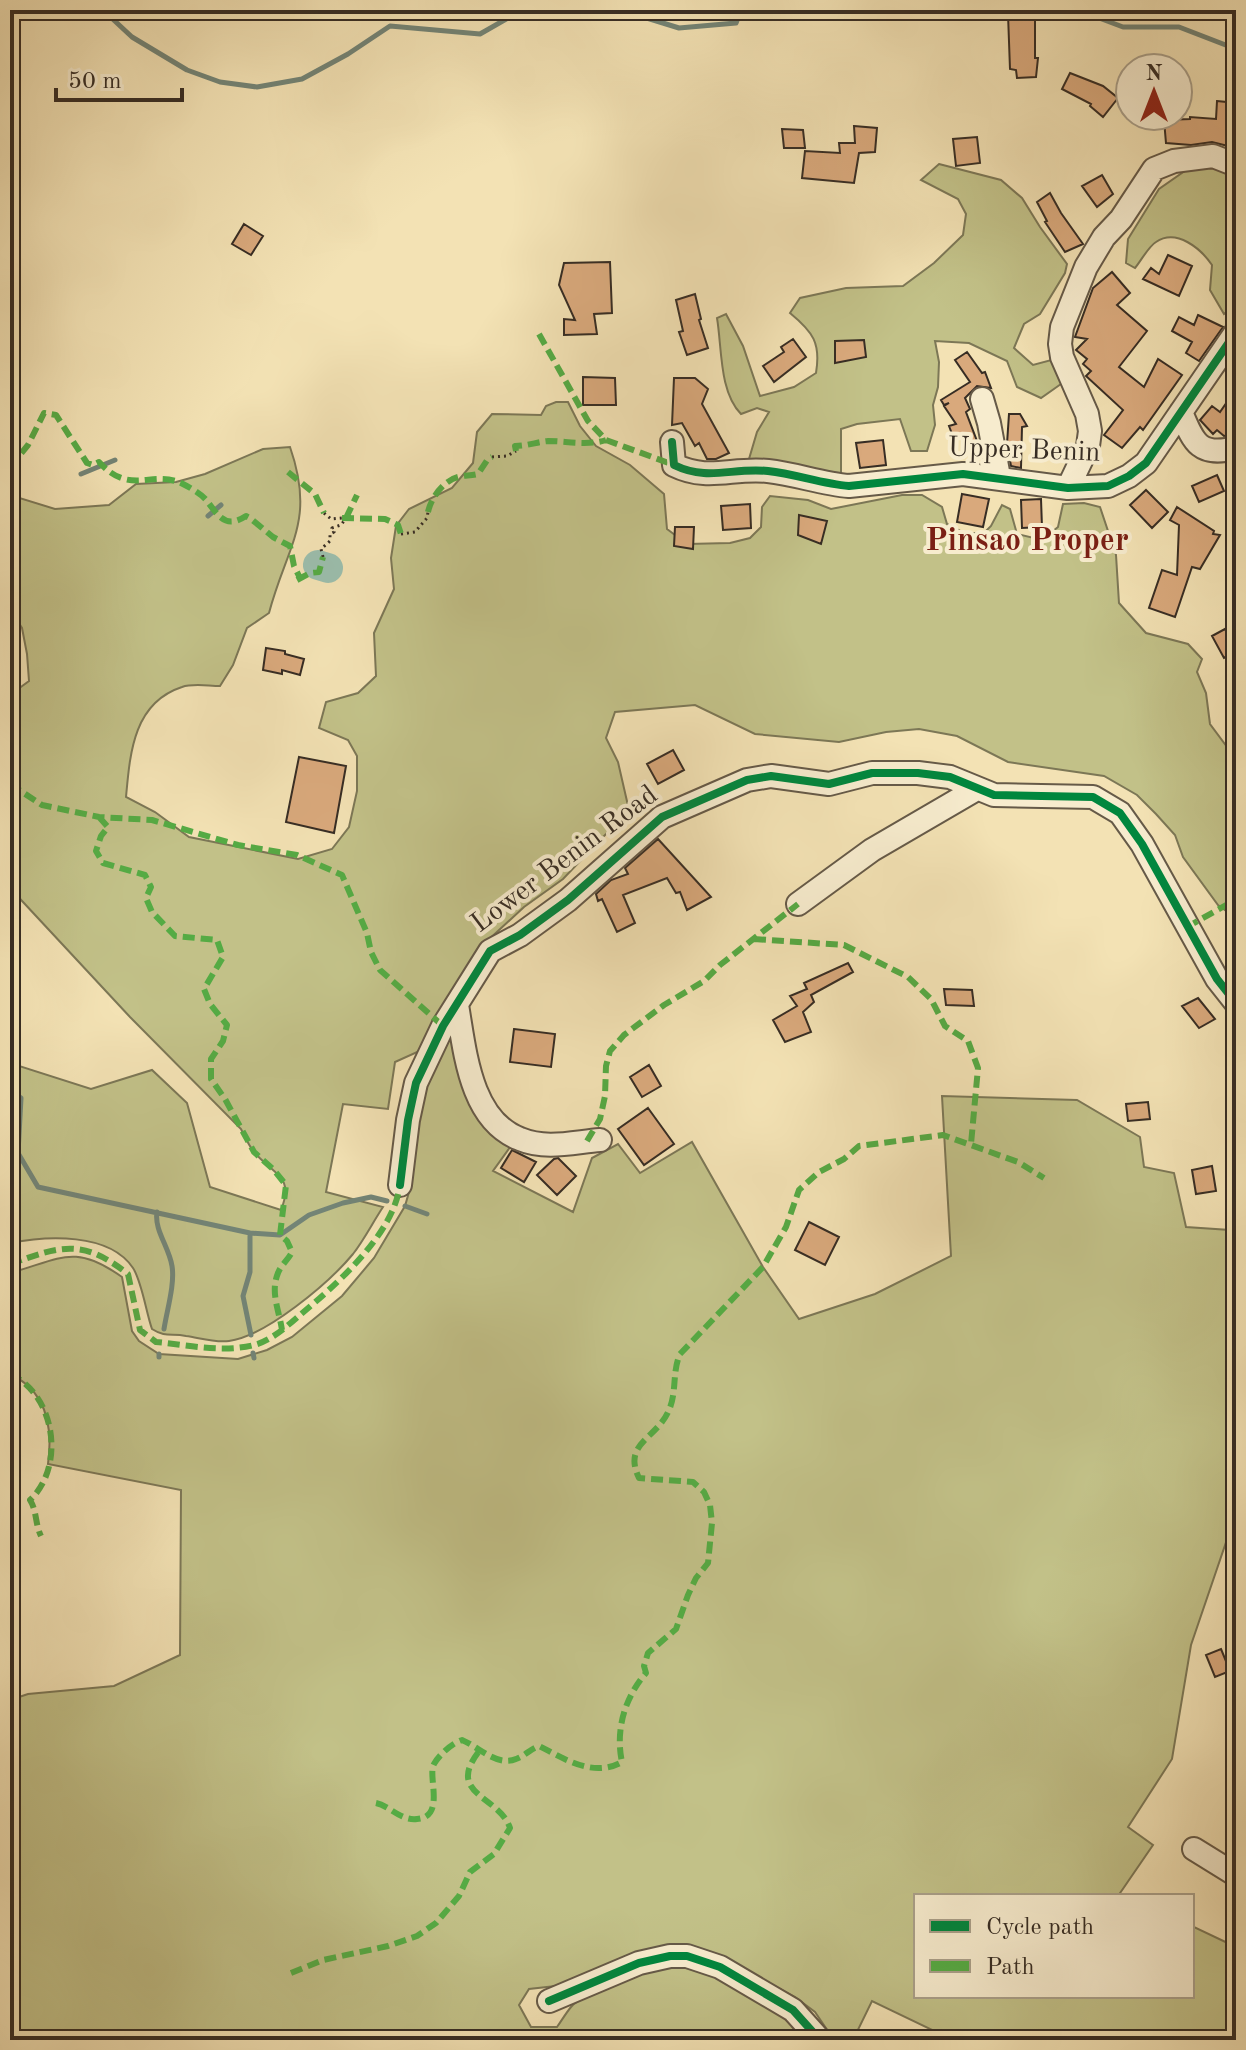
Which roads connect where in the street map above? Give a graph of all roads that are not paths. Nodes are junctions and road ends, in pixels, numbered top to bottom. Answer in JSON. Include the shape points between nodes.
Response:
{"nodes":[{"id":1,"x":1236,"y":165,"type":"edge"},
{"id":2,"x":1236,"y":332,"type":"edge"},
{"id":3,"x":982,"y":399,"type":"dead end"},
{"id":4,"x":1181,"y":412,"type":"junction"},
{"id":5,"x":672,"y":442,"type":"dead end"},
{"id":6,"x":1236,"y":448,"type":"edge"},
{"id":7,"x":999,"y":477,"type":"junction"},
{"id":8,"x":1068,"y":488,"type":"junction"},
{"id":9,"x":975,"y":790,"type":"junction"},
{"id":10,"x":798,"y":904,"type":"dead end"},
{"id":11,"x":1236,"y":1003,"type":"edge"},
{"id":12,"x":457,"y":1005,"type":"junction"},
{"id":13,"x":600,"y":1140,"type":"dead end"},
{"id":14,"x":400,"y":1185,"type":"dead end"},
{"id":15,"x":1194,"y":1849,"type":"dead end"},
{"id":16,"x":1236,"y":1875,"type":"edge"},
{"id":17,"x":549,"y":2001,"type":"dead end"},
{"id":18,"x":820,"y":2040,"type":"edge"}],
"edges":[{"from":1,"to":8,"type":"street","via":[[1213,156],[1154,169],[1086,267],[1060,344],[1090,431]]},
{"from":2,"to":4,"type":"street","name":"Upper Benin"},
{"from":3,"to":7,"type":"street"},
{"from":4,"to":6,"type":"street","via":[[1196,443],[1207,451]]},
{"from":4,"to":8,"type":"street","name":"Upper Benin","via":[[1146,463],[1129,476],[1108,486]]},
{"from":5,"to":7,"type":"street","name":"Upper Benin","via":[[674,465],[690,473],[764,470],[831,485],[963,474]]},
{"from":7,"to":8,"type":"street","name":"Upper Benin"},
{"from":9,"to":10,"type":"street","via":[[872,850]]},
{"from":9,"to":11,"type":"street","name":"Lower Benin Road","via":[[1017,797],[1093,797],[1120,813]]},
{"from":9,"to":12,"type":"street","name":"Lower Benin Road","via":[[950,777],[918,773],[872,773],[829,784],[771,776],[747,780],[662,817],[568,900],[490,951]]},
{"from":12,"to":13,"type":"street","via":[[468,1071],[496,1123],[520,1139],[541,1144]]},
{"from":12,"to":14,"type":"street","name":"Lower Benin Road","via":[[416,1083]]},
{"from":15,"to":16,"type":"street"},
{"from":17,"to":18,"type":"street","via":[[639,1963],[687,1956],[720,1967],[793,2010]]}]}
